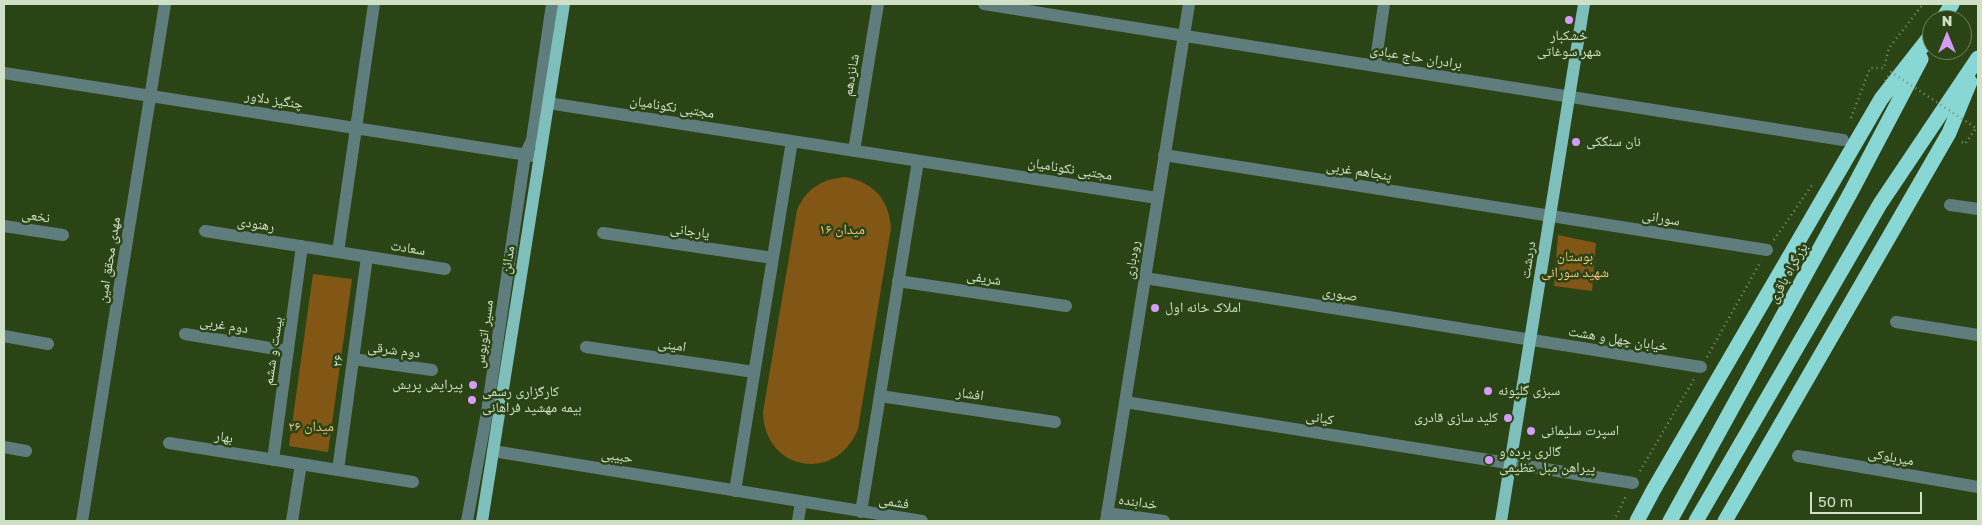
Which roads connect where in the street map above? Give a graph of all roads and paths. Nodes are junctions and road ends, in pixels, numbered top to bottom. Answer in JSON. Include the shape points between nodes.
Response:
{"nodes":[{"id":1,"x":165,"y":4,"type":"edge"},
{"id":2,"x":374,"y":4,"type":"edge"},
{"id":3,"x":552,"y":4,"type":"edge"},
{"id":4,"x":564,"y":4,"type":"edge"},
{"id":5,"x":878,"y":4,"type":"edge"},
{"id":6,"x":984,"y":4,"type":"edge"},
{"id":7,"x":1189,"y":4,"type":"edge"},
{"id":8,"x":1384,"y":4,"type":"edge"},
{"id":9,"x":1584,"y":4,"type":"edge"},
{"id":10,"x":1184,"y":35,"type":"junction"},
{"id":11,"x":1922,"y":47,"type":"edge"},
{"id":12,"x":1922,"y":57,"type":"edge"},
{"id":13,"x":1978,"y":58,"type":"edge"},
{"id":14,"x":1978,"y":62,"type":"edge"},
{"id":15,"x":1375,"y":66,"type":"junction"},
{"id":16,"x":4,"y":73,"type":"edge"},
{"id":17,"x":1885,"y":81,"type":"dead end"},
{"id":18,"x":150,"y":96,"type":"junction"},
{"id":19,"x":1569,"y":96,"type":"junction"},
{"id":20,"x":548,"y":103,"type":"junction"},
{"id":21,"x":1973,"y":120,"type":"dead end"},
{"id":22,"x":1968,"y":127,"type":"dead end"},
{"id":23,"x":356,"y":128,"type":"junction"},
{"id":24,"x":1843,"y":140,"type":"dead end"},
{"id":25,"x":792,"y":141,"type":"junction"},
{"id":26,"x":1959,"y":141,"type":"dead end"},
{"id":27,"x":854,"y":151,"type":"junction"},
{"id":28,"x":526,"y":155,"type":"junction"},
{"id":29,"x":1164,"y":155,"type":"junction"},
{"id":30,"x":540,"y":157,"type":"junction"},
{"id":31,"x":918,"y":161,"type":"junction"},
{"id":32,"x":1157,"y":198,"type":"junction"},
{"id":33,"x":1950,"y":204,"type":"dead end"},
{"id":34,"x":1978,"y":209,"type":"edge"},
{"id":35,"x":1550,"y":216,"type":"junction"},
{"id":36,"x":4,"y":226,"type":"edge"},
{"id":37,"x":205,"y":231,"type":"dead end"},
{"id":38,"x":602,"y":233,"type":"dead end"},
{"id":39,"x":63,"y":235,"type":"dead end"},
{"id":40,"x":302,"y":246,"type":"junction"},
{"id":41,"x":1767,"y":250,"type":"dead end"},
{"id":42,"x":338,"y":252,"type":"junction"},
{"id":43,"x":367,"y":257,"type":"junction"},
{"id":44,"x":773,"y":258,"type":"junction"},
{"id":45,"x":445,"y":269,"type":"dead end"},
{"id":46,"x":1144,"y":278,"type":"junction"},
{"id":47,"x":898,"y":281,"type":"junction"},
{"id":48,"x":1066,"y":306,"type":"dead end"},
{"id":49,"x":1896,"y":322,"type":"dead end"},
{"id":50,"x":185,"y":334,"type":"dead end"},
{"id":51,"x":1978,"y":335,"type":"edge"},
{"id":52,"x":4,"y":336,"type":"edge"},
{"id":53,"x":1530,"y":340,"type":"junction"},
{"id":54,"x":48,"y":344,"type":"dead end"},
{"id":55,"x":586,"y":347,"type":"dead end"},
{"id":56,"x":288,"y":351,"type":"junction"},
{"id":57,"x":353,"y":359,"type":"junction"},
{"id":58,"x":1701,"y":367,"type":"dead end"},
{"id":59,"x":432,"y":370,"type":"dead end"},
{"id":60,"x":754,"y":372,"type":"junction"},
{"id":61,"x":880,"y":396,"type":"junction"},
{"id":62,"x":1125,"y":402,"type":"junction"},
{"id":63,"x":1055,"y":422,"type":"dead end"},
{"id":64,"x":169,"y":443,"type":"dead end"},
{"id":65,"x":4,"y":447,"type":"edge"},
{"id":66,"x":26,"y":451,"type":"dead end"},
{"id":67,"x":493,"y":451,"type":"junction"},
{"id":68,"x":1798,"y":456,"type":"dead end"},
{"id":69,"x":273,"y":460,"type":"junction"},
{"id":70,"x":301,"y":464,"type":"junction"},
{"id":71,"x":1510,"y":464,"type":"junction"},
{"id":72,"x":338,"y":470,"type":"junction"},
{"id":73,"x":414,"y":482,"type":"dead end"},
{"id":74,"x":1633,"y":483,"type":"dead end"},
{"id":75,"x":1978,"y":486,"type":"edge"},
{"id":76,"x":735,"y":491,"type":"junction"},
{"id":77,"x":801,"y":502,"type":"junction"},
{"id":78,"x":861,"y":512,"type":"junction"},
{"id":79,"x":1106,"y":517,"type":"edge"},
{"id":80,"x":907,"y":520,"type":"edge"},
{"id":81,"x":82,"y":521,"type":"edge"},
{"id":82,"x":292,"y":521,"type":"edge"},
{"id":83,"x":467,"y":521,"type":"edge"},
{"id":84,"x":482,"y":521,"type":"edge"},
{"id":85,"x":798,"y":521,"type":"edge"},
{"id":86,"x":922,"y":521,"type":"edge"},
{"id":87,"x":1164,"y":521,"type":"edge"},
{"id":88,"x":1501,"y":521,"type":"edge"},
{"id":89,"x":1637,"y":521,"type":"edge"},
{"id":90,"x":1670,"y":521,"type":"edge"},
{"id":91,"x":1696,"y":521,"type":"edge"},
{"id":92,"x":1725,"y":521,"type":"edge"}],
"edges":[{"from":1,"to":18,"type":"street","name":"مهدی محقق امین"},
{"from":2,"to":23,"type":"street"},
{"from":3,"to":28,"type":"street","name":"مسیر اتوبوس","via":[[532,140]]},
{"from":4,"to":20,"type":"main road","name":"مدائن"},
{"from":5,"to":27,"type":"street","name":"شانزدهم"},
{"from":6,"to":10,"type":"street","name":"برادران حاج عبادی"},
{"from":7,"to":10,"type":"street","name":"رودباری"},
{"from":8,"to":15,"type":"street"},
{"from":9,"to":19,"type":"main road","name":"دردشت"},
{"from":10,"to":15,"type":"street","name":"برادران حاج عبادی"},
{"from":10,"to":29,"type":"street","name":"رودباری"},
{"from":11,"to":89,"type":"highway","via":[[1881,99]]},
{"from":12,"to":90,"type":"highway","name":"بزرگراه باقری","via":[[1848,199]]},
{"from":13,"to":91,"type":"highway","via":[[1880,204]]},
{"from":14,"to":92,"type":"highway","via":[[1949,133]]},
{"from":15,"to":19,"type":"street","name":"برادران حاج عبادی"},
{"from":16,"to":18,"type":"street","name":"چنگیز دلاور"},
{"from":17,"to":26,"type":"path","bridge":true,"via":[[1891,72],[1976,128],[1964,144]]},
{"from":18,"to":23,"type":"street","name":"چنگیز دلاور"},
{"from":18,"to":81,"type":"street","name":"مهدی محقق امین"},
{"from":19,"to":24,"type":"street","name":"برادران حاج عبادی"},
{"from":19,"to":35,"type":"main road","name":"دردشت"},
{"from":20,"to":25,"type":"street","name":"مجتبی نکونامیان"},
{"from":20,"to":30,"type":"main road","name":"مدائن"},
{"from":21,"to":22,"type":"path"},
{"from":23,"to":28,"type":"street","name":"چنگیز دلاور"},
{"from":23,"to":42,"type":"street"},
{"from":25,"to":27,"type":"street"},
{"from":25,"to":44,"type":"street"},
{"from":27,"to":31,"type":"street"},
{"from":28,"to":30,"type":"street","name":"چنگیز دلاور"},
{"from":28,"to":83,"type":"street","name":"مسیر اتوبوس"},
{"from":29,"to":32,"type":"street","name":"رودباری"},
{"from":29,"to":35,"type":"street","name":"پنجاهم غربی"},
{"from":30,"to":67,"type":"main road","name":"مدائن"},
{"from":31,"to":32,"type":"street","name":"مجتبی نکونامیان"},
{"from":31,"to":47,"type":"street"},
{"from":32,"to":46,"type":"street","name":"رودباری"},
{"from":33,"to":34,"type":"street"},
{"from":35,"to":41,"type":"street","name":"سورانی"},
{"from":35,"to":53,"type":"main road","name":"دردشت"},
{"from":36,"to":39,"type":"street","name":"نخعی"},
{"from":37,"to":40,"type":"street","name":"رهنودی"},
{"from":38,"to":44,"type":"street","name":"یارجانی"},
{"from":40,"to":42,"type":"street","name":"رهنودی"},
{"from":40,"to":56,"type":"street","name":"بیست و ششم"},
{"from":42,"to":43,"type":"street","name":"سعادت"},
{"from":43,"to":45,"type":"street","name":"سعادت"},
{"from":43,"to":57,"type":"street","name":"۲۶"},
{"from":44,"to":60,"type":"street"},
{"from":46,"to":53,"type":"street","name":"صبوری"},
{"from":46,"to":62,"type":"street","name":"رودباری"},
{"from":47,"to":48,"type":"street","name":"شریفی"},
{"from":47,"to":61,"type":"street"},
{"from":49,"to":51,"type":"street"},
{"from":50,"to":56,"type":"street","name":"دوم غربی"},
{"from":52,"to":54,"type":"street"},
{"from":53,"to":58,"type":"street","name":"خیابان چهل و هشت"},
{"from":53,"to":71,"type":"main road","name":"دردشت"},
{"from":55,"to":60,"type":"street","name":"امینی"},
{"from":56,"to":69,"type":"street","name":"بیست و ششم"},
{"from":57,"to":59,"type":"street","name":"دوم شرقی"},
{"from":57,"to":72,"type":"street","name":"۲۶"},
{"from":60,"to":76,"type":"street"},
{"from":61,"to":63,"type":"street","name":"افشار"},
{"from":61,"to":78,"type":"street"},
{"from":62,"to":71,"type":"street","name":"کیانی"},
{"from":62,"to":79,"type":"street","name":"رودباری"},
{"from":64,"to":69,"type":"street","name":"بهار"},
{"from":65,"to":66,"type":"street"},
{"from":67,"to":76,"type":"street","name":"حبیبی"},
{"from":67,"to":84,"type":"main road","name":"مدائن"},
{"from":68,"to":75,"type":"street","name":"میربلوکی"},
{"from":69,"to":70,"type":"street","name":"بهار"},
{"from":70,"to":72,"type":"street","name":"بهار"},
{"from":70,"to":82,"type":"street"},
{"from":71,"to":74,"type":"street","name":"کیانی"},
{"from":71,"to":88,"type":"main road","name":"دردشت"},
{"from":72,"to":73,"type":"street","name":"بهار"},
{"from":76,"to":77,"type":"street"},
{"from":77,"to":78,"type":"street"},
{"from":77,"to":85,"type":"street"},
{"from":78,"to":80,"type":"street","name":"فشمی"},
{"from":79,"to":87,"type":"street","name":"خدابنده"},
{"from":80,"to":86,"type":"street","name":"فشمی"}]}
